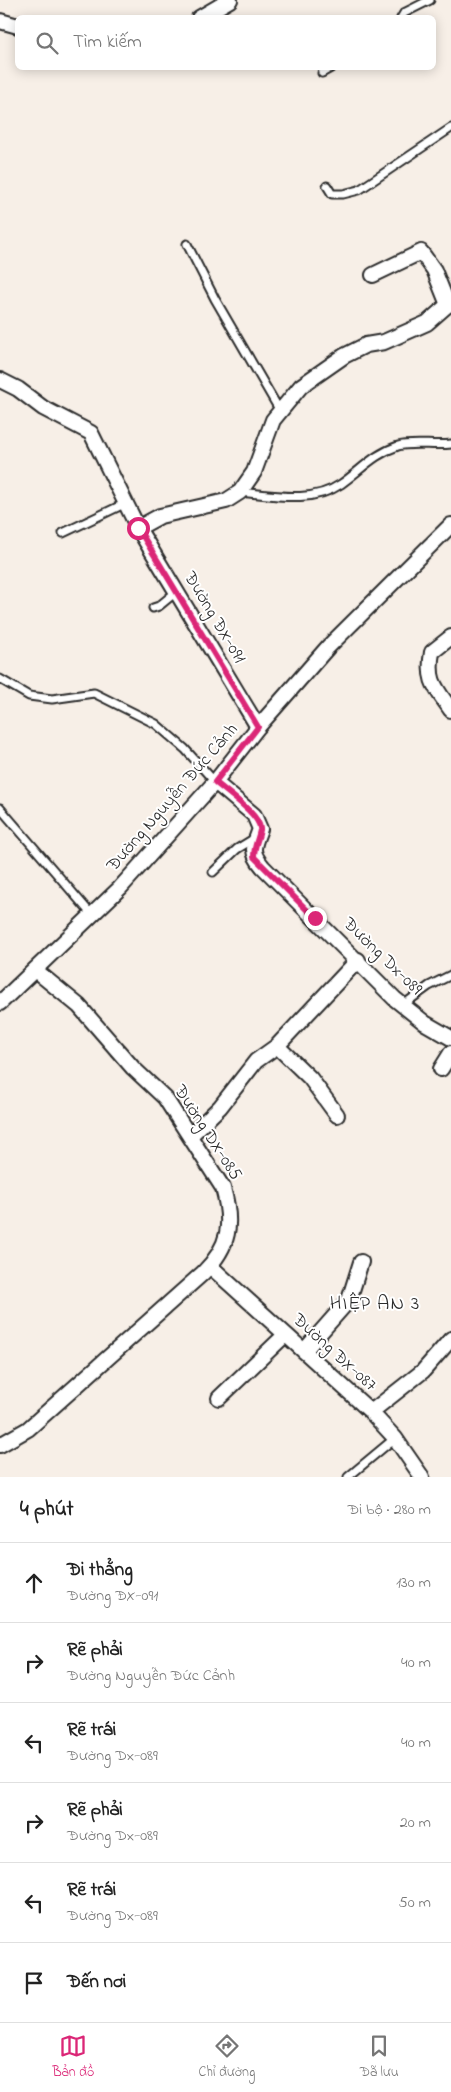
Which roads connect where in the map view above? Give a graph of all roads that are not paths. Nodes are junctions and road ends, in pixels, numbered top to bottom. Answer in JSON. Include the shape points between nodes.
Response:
{"nodes":[{"id":1,"x":230,"y":0,"type":"edge"},
{"id":2,"x":430,"y":0,"type":"edge"},
{"id":3,"x":204,"y":15,"type":"edge"},
{"id":4,"x":406,"y":15,"type":"edge"},
{"id":5,"x":0,"y":21,"type":"edge"},
{"id":6,"x":15,"y":25,"type":"edge"},
{"id":7,"x":326,"y":70,"type":"edge"},
{"id":8,"x":322,"y":72,"type":"dead end"},
{"id":9,"x":451,"y":128,"type":"edge"},
{"id":10,"x":326,"y":186,"type":"dead end"},
{"id":11,"x":187,"y":244,"type":"dead end"},
{"id":12,"x":374,"y":275,"type":"dead end"},
{"id":13,"x":449,"y":303,"type":"edge"},
{"id":14,"x":0,"y":380,"type":"edge"},
{"id":15,"x":280,"y":411,"type":"junction"},
{"id":16,"x":451,"y":444,"type":"edge"},
{"id":17,"x":240,"y":492,"type":"junction"},
{"id":18,"x":124,"y":504,"type":"junction"},
{"id":19,"x":451,"y":525,"type":"edge"},
{"id":20,"x":138,"y":528,"type":"junction"},
{"id":21,"x":63,"y":533,"type":"dead end"},
{"id":22,"x":176,"y":592,"type":"junction"},
{"id":23,"x":152,"y":608,"type":"dead end"},
{"id":24,"x":451,"y":636,"type":"edge"},
{"id":25,"x":0,"y":679,"type":"edge"},
{"id":26,"x":451,"y":710,"type":"edge"},
{"id":27,"x":258,"y":727,"type":"junction"},
{"id":28,"x":215,"y":782,"type":"junction"},
{"id":29,"x":0,"y":808,"type":"edge"},
{"id":30,"x":257,"y":837,"type":"junction"},
{"id":31,"x":213,"y":872,"type":"dead end"},
{"id":32,"x":92,"y":915,"type":"junction"},
{"id":33,"x":358,"y":960,"type":"junction"},
{"id":34,"x":34,"y":970,"type":"junction"},
{"id":35,"x":451,"y":975,"type":"edge"},
{"id":36,"x":0,"y":1003,"type":"edge"},
{"id":37,"x":403,"y":1005,"type":"junction"},
{"id":38,"x":451,"y":1038,"type":"edge"},
{"id":39,"x":276,"y":1046,"type":"junction"},
{"id":40,"x":451,"y":1053,"type":"edge"},
{"id":41,"x":441,"y":1069,"type":"dead end"},
{"id":42,"x":337,"y":1115,"type":"dead end"},
{"id":43,"x":190,"y":1136,"type":"junction"},
{"id":44,"x":361,"y":1262,"type":"dead end"},
{"id":45,"x":210,"y":1266,"type":"junction"},
{"id":46,"x":285,"y":1335,"type":"junction"},
{"id":47,"x":451,"y":1339,"type":"edge"},
{"id":48,"x":304,"y":1351,"type":"junction"},
{"id":49,"x":219,"y":1398,"type":"dead end"},
{"id":50,"x":371,"y":1412,"type":"junction"},
{"id":51,"x":395,"y":1438,"type":"junction"},
{"id":52,"x":0,"y":1446,"type":"edge"},
{"id":53,"x":348,"y":1477,"type":"edge"},
{"id":54,"x":422,"y":1477,"type":"edge"}],
"edges":[{"from":1,"to":3,"type":"street"},
{"from":2,"to":4,"type":"lane"},
{"from":5,"to":6,"type":"street"},
{"from":7,"to":8,"type":"lane"},
{"from":9,"to":10,"type":"lane","via":[[359,190],[332,194]]},
{"from":11,"to":15,"type":"lane"},
{"from":12,"to":13,"type":"street","via":[[422,252]]},
{"from":13,"to":15,"type":"street","via":[[426,323],[344,356],[301,386]]},
{"from":14,"to":18,"type":"street","name":"Đường ĐX-091","via":[[43,408],[91,433]]},
{"from":15,"to":17,"type":"street","via":[[272,420],[254,472]]},
{"from":16,"to":17,"type":"lane","via":[[400,445],[378,454],[339,485],[314,495],[294,498]]},
{"from":17,"to":20,"type":"street","via":[[226,501],[160,516]]},
{"from":18,"to":20,"type":"street","name":"Đường ĐX-091"},
{"from":18,"to":21,"type":"lane"},
{"from":19,"to":27,"type":"street","name":"Đường Nguyễn Đức Cảnh","via":[[345,628]]},
{"from":20,"to":22,"type":"street","name":"Đường ĐX-091"},
{"from":22,"to":23,"type":"lane"},
{"from":22,"to":27,"type":"street","name":"Đường ĐX-091"},
{"from":24,"to":26,"type":"street","via":[[432,652],[428,670],[435,688]]},
{"from":25,"to":28,"type":"lane","via":[[29,696],[52,699],[94,693],[156,724],[185,748]]},
{"from":27,"to":28,"type":"street","name":"Đường Nguyễn Đức Cảnh"},
{"from":28,"to":30,"type":"street","name":"Đường Dx-089","via":[[254,815],[260,829]]},
{"from":28,"to":32,"type":"street","name":"Đường Nguyễn Đức Cảnh"},
{"from":29,"to":32,"type":"lane"},
{"from":30,"to":31,"type":"lane","via":[[237,849]]},
{"from":30,"to":33,"type":"street","name":"Đường Dx-089","via":[[254,857]]},
{"from":32,"to":34,"type":"street","name":"Đường Nguyễn Đức Cảnh"},
{"from":33,"to":37,"type":"street","name":"Đường Dx-089"},
{"from":33,"to":39,"type":"street"},
{"from":34,"to":36,"type":"street","name":"Đường Nguyễn Đức Cảnh"},
{"from":34,"to":43,"type":"street","name":"Đường DX-085","via":[[79,1006],[132,1068],[165,1098]]},
{"from":35,"to":37,"type":"lane"},
{"from":37,"to":38,"type":"street","name":"Đường Dx-089"},
{"from":39,"to":42,"type":"street","via":[[310,1078]]},
{"from":39,"to":43,"type":"street","via":[[256,1061],[220,1108]]},
{"from":40,"to":41,"type":"street"},
{"from":43,"to":45,"type":"street","name":"Đường DX-085","via":[[223,1188],[228,1204],[229,1229],[225,1243]]},
{"from":44,"to":48,"type":"street","via":[[348,1300]]},
{"from":45,"to":46,"type":"street","name":"Đường ĐX-087"},
{"from":45,"to":52,"type":"street","name":"Đường DX-085","via":[[28,1429]]},
{"from":46,"to":48,"type":"street","name":"Đường ĐX-087"},
{"from":46,"to":49,"type":"street"},
{"from":47,"to":50,"type":"street","via":[[423,1371]]},
{"from":48,"to":50,"type":"street","name":"Đường ĐX-087"},
{"from":50,"to":51,"type":"street","name":"Đường ĐX-087"},
{"from":51,"to":53,"type":"lane"},
{"from":51,"to":54,"type":"street","name":"Đường ĐX-087"}]}
